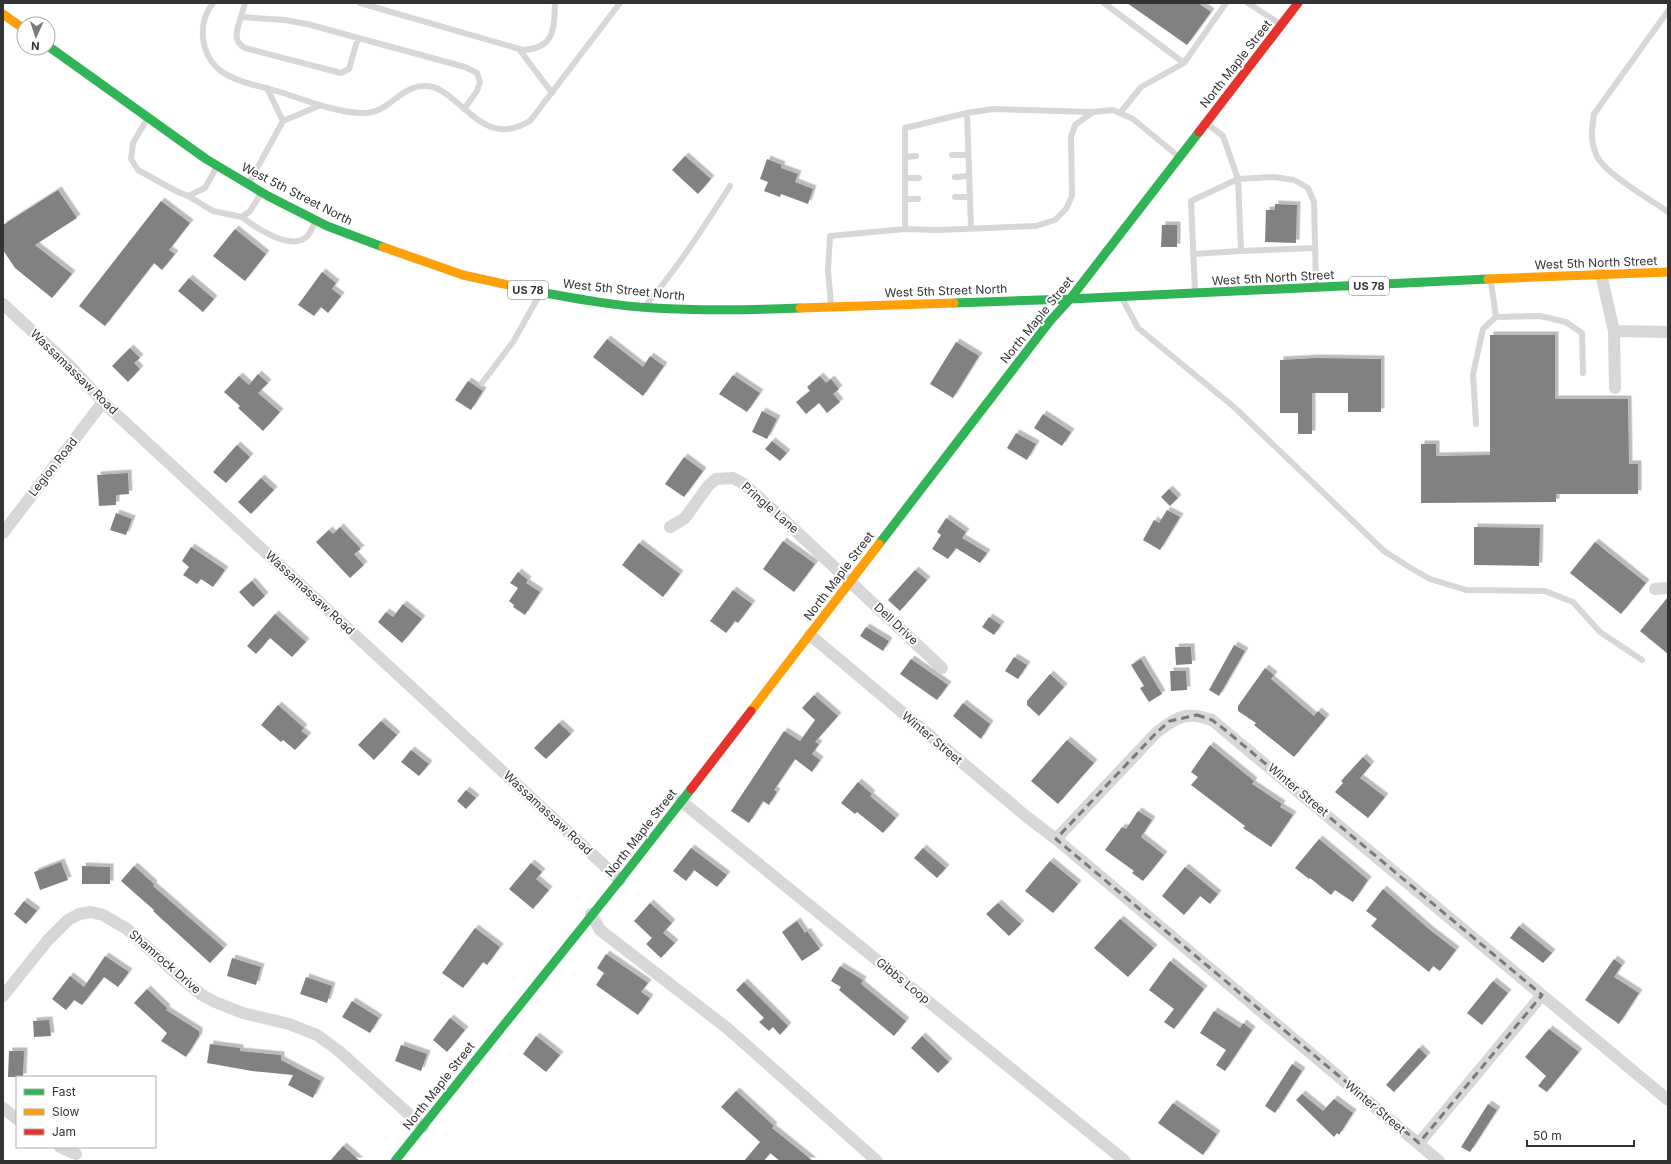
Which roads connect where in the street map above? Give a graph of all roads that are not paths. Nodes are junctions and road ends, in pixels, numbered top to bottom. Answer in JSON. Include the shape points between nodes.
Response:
{"nodes":[{"id":1,"x":213,"y":3,"type":"edge"},
{"id":2,"x":245,"y":3,"type":"edge"},
{"id":3,"x":360,"y":3,"type":"edge"},
{"id":4,"x":555,"y":3,"type":"edge"},
{"id":5,"x":620,"y":3,"type":"edge"},
{"id":6,"x":1104,"y":3,"type":"edge"},
{"id":7,"x":1226,"y":3,"type":"edge"},
{"id":8,"x":1248,"y":3,"type":"edge"},
{"id":9,"x":1298,"y":3,"type":"edge"},
{"id":10,"x":1668,"y":11,"type":"edge"},
{"id":11,"x":3,"y":14,"type":"edge"},
{"id":12,"x":241,"y":18,"type":"junction"},
{"id":13,"x":16,"y":23,"type":"edge"},
{"id":14,"x":1282,"y":25,"type":"junction"},
{"id":15,"x":358,"y":38,"type":"junction"},
{"id":16,"x":519,"y":49,"type":"junction"},
{"id":17,"x":56,"y":52,"type":"edge"},
{"id":18,"x":1184,"y":63,"type":"junction"},
{"id":19,"x":267,"y":88,"type":"junction"},
{"id":20,"x":552,"y":93,"type":"junction"},
{"id":21,"x":321,"y":105,"type":"junction"},
{"id":22,"x":464,"y":109,"type":"junction"},
{"id":23,"x":1093,"y":112,"type":"junction"},
{"id":24,"x":967,"y":113,"type":"junction"},
{"id":25,"x":1120,"y":113,"type":"junction"},
{"id":26,"x":148,"y":118,"type":"junction"},
{"id":27,"x":283,"y":121,"type":"junction"},
{"id":28,"x":1206,"y":123,"type":"junction"},
{"id":29,"x":968,"y":154,"type":"junction"},
{"id":30,"x":952,"y":155,"type":"dead end"},
{"id":31,"x":916,"y":156,"type":"dead end"},
{"id":32,"x":906,"y":157,"type":"junction"},
{"id":33,"x":1180,"y":158,"type":"junction"},
{"id":34,"x":218,"y":166,"type":"junction"},
{"id":35,"x":969,"y":176,"type":"junction"},
{"id":36,"x":955,"y":177,"type":"dead end"},
{"id":37,"x":906,"y":178,"type":"junction"},
{"id":38,"x":919,"y":178,"type":"dead end"},
{"id":39,"x":1238,"y":179,"type":"junction"},
{"id":40,"x":248,"y":184,"type":"junction"},
{"id":41,"x":730,"y":186,"type":"dead end"},
{"id":42,"x":262,"y":192,"type":"junction"},
{"id":43,"x":188,"y":196,"type":"junction"},
{"id":44,"x":955,"y":197,"type":"dead end"},
{"id":45,"x":970,"y":197,"type":"junction"},
{"id":46,"x":906,"y":199,"type":"junction"},
{"id":47,"x":918,"y":199,"type":"dead end"},
{"id":48,"x":1668,"y":212,"type":"edge"},
{"id":49,"x":242,"y":217,"type":"junction"},
{"id":50,"x":317,"y":221,"type":"junction"},
{"id":51,"x":971,"y":228,"type":"junction"},
{"id":52,"x":905,"y":229,"type":"junction"},
{"id":53,"x":1315,"y":248,"type":"junction"},
{"id":54,"x":1240,"y":251,"type":"junction"},
{"id":55,"x":1193,"y":254,"type":"junction"},
{"id":56,"x":1668,"y":272,"type":"edge"},
{"id":57,"x":1602,"y":274,"type":"junction"},
{"id":58,"x":1491,"y":280,"type":"junction"},
{"id":59,"x":1316,"y":289,"type":"junction"},
{"id":60,"x":541,"y":292,"type":"junction"},
{"id":61,"x":1195,"y":294,"type":"junction"},
{"id":62,"x":1121,"y":297,"type":"junction"},
{"id":63,"x":1070,"y":299,"type":"junction"},
{"id":64,"x":3,"y":304,"type":"edge"},
{"id":65,"x":645,"y":307,"type":"junction"},
{"id":66,"x":831,"y":307,"type":"junction"},
{"id":67,"x":1496,"y":317,"type":"junction"},
{"id":68,"x":1614,"y":331,"type":"junction"},
{"id":69,"x":1668,"y":332,"type":"edge"},
{"id":70,"x":1583,"y":373,"type":"dead end"},
{"id":71,"x":482,"y":383,"type":"dead end"},
{"id":72,"x":1615,"y":388,"type":"dead end"},
{"id":73,"x":104,"y":402,"type":"junction"},
{"id":74,"x":1476,"y":424,"type":"dead end"},
{"id":75,"x":670,"y":527,"type":"dead end"},
{"id":76,"x":3,"y":532,"type":"edge"},
{"id":77,"x":850,"y":581,"type":"junction"},
{"id":78,"x":1668,"y":588,"type":"edge"},
{"id":79,"x":1656,"y":589,"type":"dead end"},
{"id":80,"x":810,"y":635,"type":"junction"},
{"id":81,"x":1642,"y":660,"type":"dead end"},
{"id":82,"x":942,"y":668,"type":"dead end"},
{"id":83,"x":681,"y":801,"type":"junction"},
{"id":84,"x":1056,"y":839,"type":"junction"},
{"id":85,"x":620,"y":880,"type":"junction"},
{"id":86,"x":591,"y":914,"type":"junction"},
{"id":87,"x":1542,"y":995,"type":"junction"},
{"id":88,"x":3,"y":996,"type":"edge"},
{"id":89,"x":1668,"y":1100,"type":"edge"},
{"id":90,"x":3,"y":1108,"type":"edge"},
{"id":91,"x":16,"y":1118,"type":"edge"},
{"id":92,"x":423,"y":1126,"type":"junction"},
{"id":93,"x":1419,"y":1144,"type":"junction"},
{"id":94,"x":62,"y":1148,"type":"edge"},
{"id":95,"x":76,"y":1154,"type":"dead end"},
{"id":96,"x":395,"y":1161,"type":"edge"},
{"id":97,"x":877,"y":1161,"type":"edge"},
{"id":98,"x":1125,"y":1161,"type":"edge"},
{"id":99,"x":1439,"y":1161,"type":"edge"}],
"edges":[{"from":1,"to":19,"type":"lane","via":[[204,19],[206,52],[213,63],[227,75]]},
{"from":2,"to":12,"type":"lane"},
{"from":3,"to":16,"type":"lane"},
{"from":4,"to":16,"type":"lane","via":[[553,34],[541,46]]},
{"from":5,"to":20,"type":"lane"},
{"from":6,"to":18,"type":"lane"},
{"from":7,"to":18,"type":"lane"},
{"from":8,"to":14,"type":"lane"},
{"from":9,"to":14,"type":"main road","name":"North Maple Street"},
{"from":10,"to":48,"type":"lane","via":[[1594,114],[1591,134],[1596,155],[1611,173]]},
{"from":11,"to":13,"type":"main road"},
{"from":12,"to":15,"type":"lane","via":[[295,21]]},
{"from":12,"to":15,"type":"lane","via":[[236,36],[240,45],[337,72],[349,69]]},
{"from":14,"to":28,"type":"main road","name":"North Maple Street"},
{"from":15,"to":22,"type":"lane","via":[[473,71],[479,77],[480,87]]},
{"from":16,"to":20,"type":"lane"},
{"from":17,"to":26,"type":"main road","name":"West 5th Street North","number":"US 78"},
{"from":18,"to":25,"type":"lane","via":[[1142,87]]},
{"from":19,"to":21,"type":"lane"},
{"from":19,"to":27,"type":"lane"},
{"from":20,"to":22,"type":"lane","via":[[530,121],[510,130],[488,126]]},
{"from":21,"to":22,"type":"lane","via":[[348,112],[370,113],[386,107],[404,91],[418,87],[433,87]]},
{"from":21,"to":27,"type":"lane"},
{"from":23,"to":24,"type":"lane","via":[[993,109]]},
{"from":23,"to":25,"type":"lane","via":[[1113,110]]},
{"from":23,"to":51,"type":"lane","via":[[1075,125],[1071,137],[1072,196],[1066,209],[1055,220],[1036,226]]},
{"from":24,"to":29,"type":"lane"},
{"from":24,"to":32,"type":"lane","via":[[905,128]]},
{"from":25,"to":33,"type":"lane","via":[[1133,119]]},
{"from":26,"to":34,"type":"main road","name":"West 5th Street North","number":"US 78"},
{"from":26,"to":43,"type":"lane","via":[[134,143],[131,159],[138,170]]},
{"from":27,"to":40,"type":"lane"},
{"from":28,"to":33,"type":"main road","name":"North Maple Street"},
{"from":28,"to":39,"type":"lane","via":[[1223,136]]},
{"from":29,"to":30,"type":"lane"},
{"from":29,"to":35,"type":"lane"},
{"from":31,"to":32,"type":"lane"},
{"from":32,"to":37,"type":"lane"},
{"from":33,"to":63,"type":"main road","name":"North Maple Street"},
{"from":34,"to":40,"type":"main road","name":"West 5th Street North","number":"US 78"},
{"from":34,"to":43,"type":"lane","via":[[205,188]]},
{"from":35,"to":36,"type":"lane"},
{"from":35,"to":45,"type":"lane"},
{"from":37,"to":38,"type":"lane"},
{"from":37,"to":46,"type":"lane"},
{"from":39,"to":53,"type":"lane","via":[[1294,180],[1308,188],[1314,202]]},
{"from":39,"to":54,"type":"lane"},
{"from":39,"to":55,"type":"lane","via":[[1190,201]]},
{"from":40,"to":42,"type":"main road","name":"West 5th Street North","number":"US 78"},
{"from":41,"to":65,"type":"lane","via":[[697,239]]},
{"from":42,"to":49,"type":"lane","via":[[250,211]]},
{"from":42,"to":50,"type":"main road","name":"West 5th Street North","number":"US 78"},
{"from":43,"to":49,"type":"lane","via":[[213,212]]},
{"from":44,"to":45,"type":"lane"},
{"from":45,"to":51,"type":"lane"},
{"from":46,"to":47,"type":"lane"},
{"from":46,"to":52,"type":"lane"},
{"from":49,"to":50,"type":"lane","via":[[259,230],[276,238],[296,241],[309,235]]},
{"from":50,"to":60,"type":"main road","name":"West 5th Street North","number":"US 78","via":[[369,243],[463,275]]},
{"from":51,"to":52,"type":"lane"},
{"from":52,"to":66,"type":"lane","via":[[830,236],[828,270]]},
{"from":53,"to":54,"type":"lane"},
{"from":53,"to":59,"type":"lane"},
{"from":54,"to":55,"type":"lane"},
{"from":55,"to":61,"type":"lane"},
{"from":56,"to":57,"type":"main road","name":"West 5th North Street","number":"US 78"},
{"from":57,"to":58,"type":"main road","name":"West 5th North Street","number":"US 78"},
{"from":57,"to":68,"type":"street"},
{"from":58,"to":59,"type":"main road","name":"West 5th North Street","number":"US 78"},
{"from":58,"to":67,"type":"lane"},
{"from":59,"to":61,"type":"main road","name":"West 5th North Street","number":"US 78"},
{"from":60,"to":65,"type":"main road","name":"West 5th Street North","number":"US 78"},
{"from":60,"to":71,"type":"lane","via":[[513,342]]},
{"from":61,"to":62,"type":"main road","name":"West 5th North Street","number":"US 78"},
{"from":62,"to":63,"type":"main road","name":"West 5th North Street","number":"US 78"},
{"from":62,"to":81,"type":"lane","via":[[1138,328],[1234,406],[1384,550],[1430,579],[1466,590],[1545,591],[1573,602],[1600,632]]},
{"from":63,"to":66,"type":"main road","name":"West 5th Street North","number":"US 78"},
{"from":63,"to":77,"type":"main road","name":"North Maple Street","via":[[1050,321]]},
{"from":64,"to":73,"type":"street","name":"Wassamassaw Road","via":[[71,367]]},
{"from":65,"to":66,"type":"main road","name":"West 5th Street North","number":"US 78","via":[[727,311]]},
{"from":67,"to":70,"type":"lane","via":[[1540,316],[1566,322],[1582,333]]},
{"from":67,"to":74,"type":"lane","via":[[1483,329],[1473,374]]},
{"from":68,"to":69,"type":"street"},
{"from":68,"to":72,"type":"street"},
{"from":73,"to":76,"type":"street","name":"Legion Road"},
{"from":73,"to":85,"type":"street","name":"Wassamassaw Road"},
{"from":75,"to":77,"type":"street","name":"Pringle Lane","via":[[685,518],[716,479],[733,478],[744,484]]},
{"from":77,"to":80,"type":"main road","name":"North Maple Street"},
{"from":77,"to":82,"type":"street","name":"Dell Drive"},
{"from":78,"to":79,"type":"street"},
{"from":80,"to":83,"type":"main road","name":"North Maple Street"},
{"from":80,"to":84,"type":"street","name":"Winter Street"},
{"from":83,"to":85,"type":"main road","name":"North Maple Street"},
{"from":83,"to":98,"type":"street","name":"Gibbs Loop"},
{"from":84,"to":87,"type":"street","name":"Winter Street","via":[[1157,732],[1170,721],[1197,715],[1212,720],[1229,733]]},
{"from":84,"to":93,"type":"street","name":"Winter Street"},
{"from":85,"to":86,"type":"main road","name":"North Maple Street"},
{"from":86,"to":92,"type":"main road","name":"North Maple Street"},
{"from":86,"to":97,"type":"street","via":[[600,930],[727,1028]]},
{"from":87,"to":89,"type":"street","name":"Winter Street"},
{"from":87,"to":93,"type":"street"},
{"from":88,"to":92,"type":"street","name":"Shamrock Drive","via":[[48,940],[68,920],[79,914],[91,912],[103,915],[127,929],[202,995],[244,1013],[289,1024],[317,1035],[340,1051]]},
{"from":90,"to":91,"type":"street"},
{"from":92,"to":96,"type":"main road","name":"North Maple Street"},
{"from":93,"to":99,"type":"street","name":"Winter Street"},
{"from":94,"to":95,"type":"street"}]}
